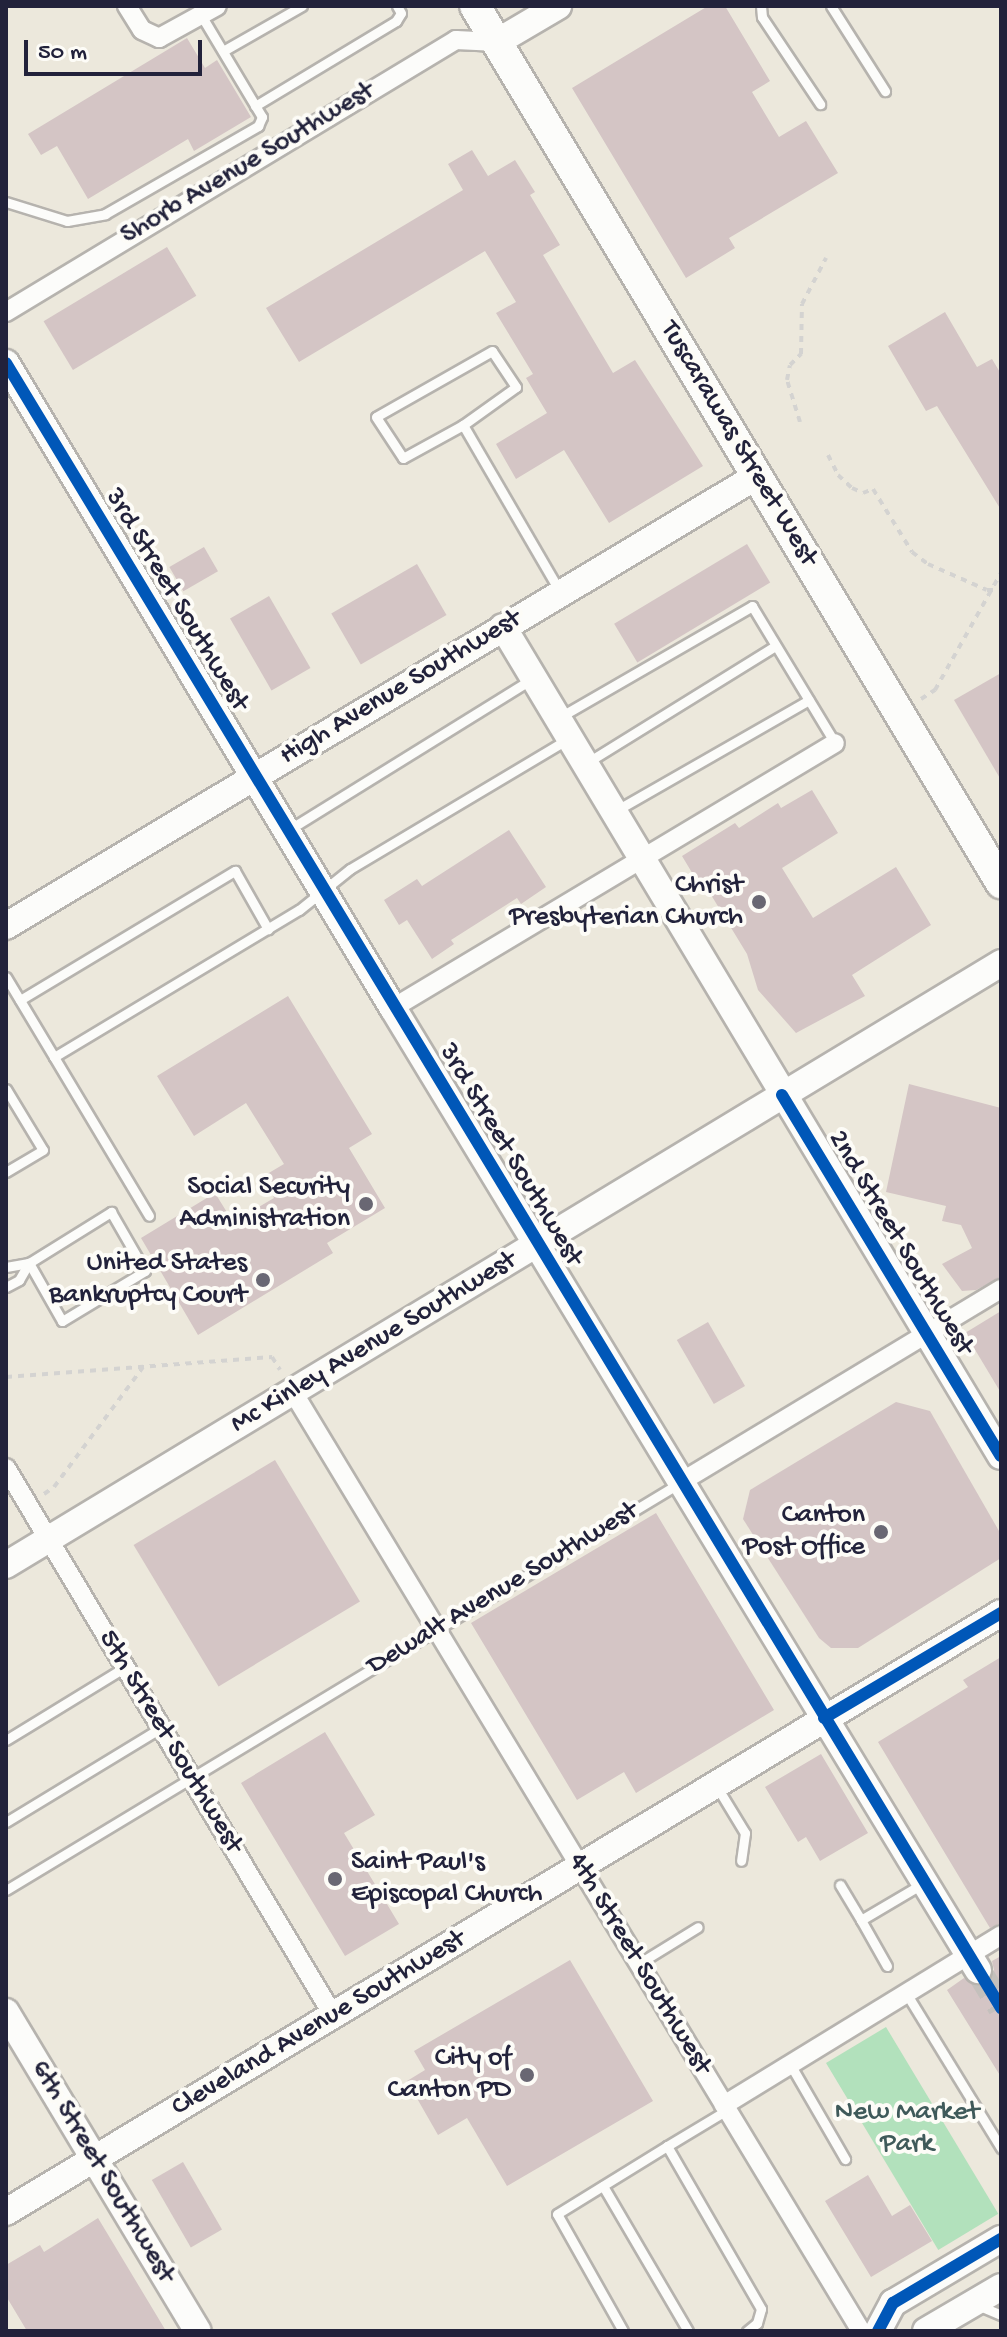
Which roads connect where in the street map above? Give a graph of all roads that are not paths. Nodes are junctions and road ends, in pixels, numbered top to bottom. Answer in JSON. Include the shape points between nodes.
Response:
{"nodes":[{"id":1,"x":127,"y":6,"type":"edge"},
{"id":2,"x":302,"y":6,"type":"edge"},
{"id":3,"x":397,"y":6,"type":"edge"},
{"id":4,"x":475,"y":6,"type":"edge"},
{"id":5,"x":558,"y":6,"type":"edge"},
{"id":6,"x":761,"y":6,"type":"edge"},
{"id":7,"x":831,"y":6,"type":"edge"},
{"id":8,"x":209,"y":11,"type":"edge"},
{"id":9,"x":497,"y":42,"type":"junction"},
{"id":10,"x":223,"y":51,"type":"junction"},
{"id":11,"x":885,"y":91,"type":"dead end"},
{"id":12,"x":820,"y":104,"type":"dead end"},
{"id":13,"x":255,"y":106,"type":"junction"},
{"id":14,"x":6,"y":202,"type":"edge"},
{"id":15,"x":6,"y":312,"type":"edge"},
{"id":16,"x":6,"y":363,"type":"edge"},
{"id":17,"x":463,"y":425,"type":"junction"},
{"id":18,"x":757,"y":476,"type":"junction"},
{"id":19,"x":561,"y":593,"type":"junction"},
{"id":20,"x":503,"y":627,"type":"junction"},
{"id":21,"x":775,"y":646,"type":"junction"},
{"id":22,"x":534,"y":678,"type":"junction"},
{"id":23,"x":809,"y":700,"type":"junction"},
{"id":24,"x":564,"y":728,"type":"junction"},
{"id":25,"x":835,"y":743,"type":"joint"},
{"id":26,"x":585,"y":764,"type":"junction"},
{"id":27,"x":254,"y":776,"type":"junction"},
{"id":28,"x":614,"y":812,"type":"junction"},
{"id":29,"x":287,"y":831,"type":"junction"},
{"id":30,"x":641,"y":858,"type":"junction"},
{"id":31,"x":1001,"y":883,"type":"edge"},
{"id":32,"x":323,"y":891,"type":"junction"},
{"id":33,"x":8,"y":921,"type":"edge"},
{"id":34,"x":268,"y":929,"type":"junction"},
{"id":35,"x":1001,"y":963,"type":"edge"},
{"id":36,"x":6,"y":977,"type":"edge"},
{"id":37,"x":20,"y":1000,"type":"junction"},
{"id":38,"x":393,"y":1008,"type":"junction"},
{"id":39,"x":54,"y":1057,"type":"junction"},
{"id":40,"x":6,"y":1089,"type":"edge"},
{"id":41,"x":782,"y":1095,"type":"junction"},
{"id":42,"x":6,"y":1172,"type":"edge"},
{"id":43,"x":149,"y":1216,"type":"dead end"},
{"id":44,"x":536,"y":1245,"type":"junction"},
{"id":45,"x":29,"y":1263,"type":"junction"},
{"id":46,"x":6,"y":1267,"type":"edge"},
{"id":47,"x":6,"y":1287,"type":"edge"},
{"id":48,"x":1001,"y":1289,"type":"edge"},
{"id":49,"x":927,"y":1334,"type":"junction"},
{"id":50,"x":293,"y":1392,"type":"junction"},
{"id":51,"x":1001,"y":1456,"type":"edge"},
{"id":52,"x":6,"y":1468,"type":"edge"},
{"id":53,"x":681,"y":1482,"type":"junction"},
{"id":54,"x":48,"y":1539,"type":"junction"},
{"id":55,"x":6,"y":1565,"type":"edge"},
{"id":56,"x":1001,"y":1613,"type":"edge"},
{"id":57,"x":436,"y":1629,"type":"junction"},
{"id":58,"x":125,"y":1667,"type":"junction"},
{"id":59,"x":824,"y":1718,"type":"junction"},
{"id":60,"x":162,"y":1727,"type":"junction"},
{"id":61,"x":6,"y":1740,"type":"edge"},
{"id":62,"x":193,"y":1778,"type":"junction"},
{"id":63,"x":715,"y":1784,"type":"junction"},
{"id":64,"x":6,"y":1822,"type":"edge"},
{"id":65,"x":741,"y":1861,"type":"dead end"},
{"id":66,"x":579,"y":1867,"type":"junction"},
{"id":67,"x":924,"y":1882,"type":"junction"},
{"id":68,"x":840,"y":1885,"type":"dead end"},
{"id":69,"x":6,"y":1890,"type":"edge"},
{"id":70,"x":861,"y":1920,"type":"junction"},
{"id":71,"x":698,"y":1927,"type":"dead end"},
{"id":72,"x":1001,"y":1935,"type":"edge"},
{"id":73,"x":973,"y":1962,"type":"junction"},
{"id":74,"x":638,"y":1964,"type":"junction"},
{"id":75,"x":887,"y":1966,"type":"dead end"},
{"id":76,"x":906,"y":1993,"type":"junction"},
{"id":77,"x":6,"y":2012,"type":"edge"},
{"id":78,"x":333,"y":2015,"type":"junction"},
{"id":79,"x":790,"y":2064,"type":"junction"},
{"id":80,"x":725,"y":2108,"type":"junction"},
{"id":81,"x":667,"y":2146,"type":"junction"},
{"id":82,"x":1001,"y":2148,"type":"edge"},
{"id":83,"x":94,"y":2159,"type":"junction"},
{"id":84,"x":845,"y":2159,"type":"dead end"},
{"id":85,"x":603,"y":2186,"type":"junction"},
{"id":86,"x":6,"y":2212,"type":"edge"},
{"id":87,"x":1001,"y":2239,"type":"edge"},
{"id":88,"x":952,"y":2267,"type":"junction"},
{"id":89,"x":1001,"y":2287,"type":"edge"},
{"id":90,"x":974,"y":2303,"type":"junction"},
{"id":91,"x":1001,"y":2315,"type":"edge"},
{"id":92,"x":198,"y":2331,"type":"edge"},
{"id":93,"x":623,"y":2331,"type":"edge"},
{"id":94,"x":688,"y":2331,"type":"edge"},
{"id":95,"x":747,"y":2331,"type":"edge"},
{"id":96,"x":861,"y":2331,"type":"edge"},
{"id":97,"x":878,"y":2331,"type":"edge"},
{"id":98,"x":926,"y":2331,"type":"edge"}],
"edges":[{"from":1,"to":8,"type":"street","via":[[153,38],[171,34]]},
{"from":2,"to":10,"type":"lane"},
{"from":3,"to":13,"type":"lane","via":[[401,13],[396,21]]},
{"from":4,"to":9,"type":"main road","name":"Tuscarawas Street West"},
{"from":5,"to":9,"type":"street"},
{"from":6,"to":12,"type":"lane","via":[[762,17]]},
{"from":7,"to":11,"type":"lane"},
{"from":8,"to":10,"type":"lane"},
{"from":9,"to":15,"type":"street","name":"Shorb Avenue Southwest","via":[[456,40]]},
{"from":9,"to":18,"type":"main road","name":"Tuscarawas Street West"},
{"from":10,"to":13,"type":"lane"},
{"from":13,"to":14,"type":"lane","via":[[262,117],[258,126],[105,214],[67,221]]},
{"from":16,"to":27,"type":"street","name":"3rd Street Southwest"},
{"from":17,"to":17,"type":"lane","via":[[403,458],[376,417],[492,351],[516,387]]},
{"from":17,"to":19,"type":"lane"},
{"from":18,"to":19,"type":"street","name":"High Avenue Southwest"},
{"from":18,"to":31,"type":"main road","name":"Tuscarawas Street West"},
{"from":19,"to":20,"type":"street","name":"High Avenue Southwest"},
{"from":20,"to":22,"type":"street","name":"2nd Street Southwest"},
{"from":20,"to":27,"type":"street","name":"High Avenue Southwest"},
{"from":21,"to":23,"type":"lane"},
{"from":21,"to":24,"type":"lane","via":[[752,606]]},
{"from":21,"to":26,"type":"lane"},
{"from":22,"to":24,"type":"street","name":"2nd Street Southwest"},
{"from":22,"to":29,"type":"lane"},
{"from":23,"to":25,"type":"lane"},
{"from":23,"to":28,"type":"lane"},
{"from":24,"to":26,"type":"street","name":"2nd Street Southwest"},
{"from":24,"to":32,"type":"lane"},
{"from":25,"to":30,"type":"street"},
{"from":26,"to":28,"type":"street","name":"2nd Street Southwest"},
{"from":27,"to":29,"type":"street","name":"3rd Street Southwest"},
{"from":27,"to":33,"type":"street","name":"High Avenue Southwest"},
{"from":28,"to":30,"type":"street","name":"2nd Street Southwest"},
{"from":29,"to":32,"type":"street","name":"3rd Street Southwest"},
{"from":30,"to":38,"type":"street"},
{"from":30,"to":41,"type":"street","name":"2nd Street Southwest"},
{"from":32,"to":34,"type":"lane"},
{"from":32,"to":38,"type":"street","name":"3rd Street Southwest"},
{"from":34,"to":37,"type":"lane","via":[[235,871]]},
{"from":34,"to":39,"type":"lane"},
{"from":35,"to":41,"type":"street","name":"Mc Kinley Avenue Southwest"},
{"from":36,"to":37,"type":"lane"},
{"from":37,"to":39,"type":"lane"},
{"from":38,"to":44,"type":"street","name":"3rd Street Southwest"},
{"from":39,"to":43,"type":"lane"},
{"from":40,"to":42,"type":"lane","via":[[43,1150]]},
{"from":41,"to":44,"type":"street","name":"Mc Kinley Avenue Southwest"},
{"from":41,"to":49,"type":"street","name":"2nd Street Southwest"},
{"from":44,"to":50,"type":"street","name":"Mc Kinley Avenue Southwest"},
{"from":44,"to":53,"type":"street","name":"3rd Street Southwest"},
{"from":45,"to":45,"type":"lane","via":[[62,1321],[145,1271],[111,1212]]},
{"from":45,"to":46,"type":"lane"},
{"from":45,"to":47,"type":"lane","via":[[19,1280]]},
{"from":48,"to":49,"type":"street","name":"Dewalt Avenue Southwest"},
{"from":49,"to":51,"type":"street","name":"2nd Street Southwest"},
{"from":49,"to":53,"type":"street","name":"Dewalt Avenue Southwest"},
{"from":50,"to":54,"type":"street","name":"Mc Kinley Avenue Southwest"},
{"from":50,"to":57,"type":"street","name":"4th Street Southwest"},
{"from":52,"to":54,"type":"street","name":"5th Street Southwest"},
{"from":53,"to":57,"type":"lane","name":"Dewalt Avenue Southwest"},
{"from":53,"to":59,"type":"street","name":"3rd Street Southwest"},
{"from":54,"to":55,"type":"street","name":"Mc Kinley Avenue Southwest"},
{"from":54,"to":58,"type":"street","name":"5th Street Southwest"},
{"from":56,"to":59,"type":"street","name":"Cleveland Avenue Southwest"},
{"from":57,"to":62,"type":"lane","name":"Dewalt Avenue Southwest"},
{"from":57,"to":66,"type":"street","name":"4th Street Southwest"},
{"from":58,"to":60,"type":"street","name":"5th Street Southwest"},
{"from":58,"to":61,"type":"lane"},
{"from":59,"to":63,"type":"street","name":"Cleveland Avenue Southwest"},
{"from":59,"to":67,"type":"street","name":"3rd Street Southwest"},
{"from":60,"to":62,"type":"street","name":"5th Street Southwest"},
{"from":60,"to":64,"type":"lane"},
{"from":62,"to":69,"type":"lane","name":"Dewalt Avenue Southwest"},
{"from":62,"to":78,"type":"street","name":"5th Street Southwest"},
{"from":63,"to":65,"type":"lane","via":[[745,1833]]},
{"from":63,"to":66,"type":"street","name":"Cleveland Avenue Southwest"},
{"from":66,"to":74,"type":"street","name":"4th Street Southwest"},
{"from":66,"to":78,"type":"street","name":"Cleveland Avenue Southwest"},
{"from":67,"to":70,"type":"lane"},
{"from":67,"to":73,"type":"street","name":"3rd Street Southwest"},
{"from":68,"to":70,"type":"lane"},
{"from":70,"to":75,"type":"lane"},
{"from":71,"to":74,"type":"lane"},
{"from":72,"to":73,"type":"street"},
{"from":73,"to":76,"type":"street"},
{"from":74,"to":80,"type":"street","name":"4th Street Southwest"},
{"from":76,"to":79,"type":"street"},
{"from":76,"to":82,"type":"lane"},
{"from":77,"to":83,"type":"street","name":"6th Street Southwest"},
{"from":78,"to":83,"type":"street","name":"Cleveland Avenue Southwest"},
{"from":79,"to":80,"type":"street"},
{"from":79,"to":84,"type":"lane"},
{"from":80,"to":81,"type":"lane"},
{"from":80,"to":96,"type":"street","name":"4th Street Southwest"},
{"from":81,"to":85,"type":"lane"},
{"from":81,"to":95,"type":"lane","via":[[761,2309],[757,2323]]},
{"from":83,"to":86,"type":"street","name":"Cleveland Avenue Southwest"},
{"from":83,"to":92,"type":"street","name":"6th Street Southwest"},
{"from":85,"to":93,"type":"lane","via":[[557,2214]]},
{"from":85,"to":94,"type":"lane"},
{"from":87,"to":88,"type":"street"},
{"from":88,"to":90,"type":"street"},
{"from":88,"to":97,"type":"street","via":[[893,2303]]},
{"from":89,"to":90,"type":"street"},
{"from":90,"to":91,"type":"lane"},
{"from":90,"to":98,"type":"street"}]}
